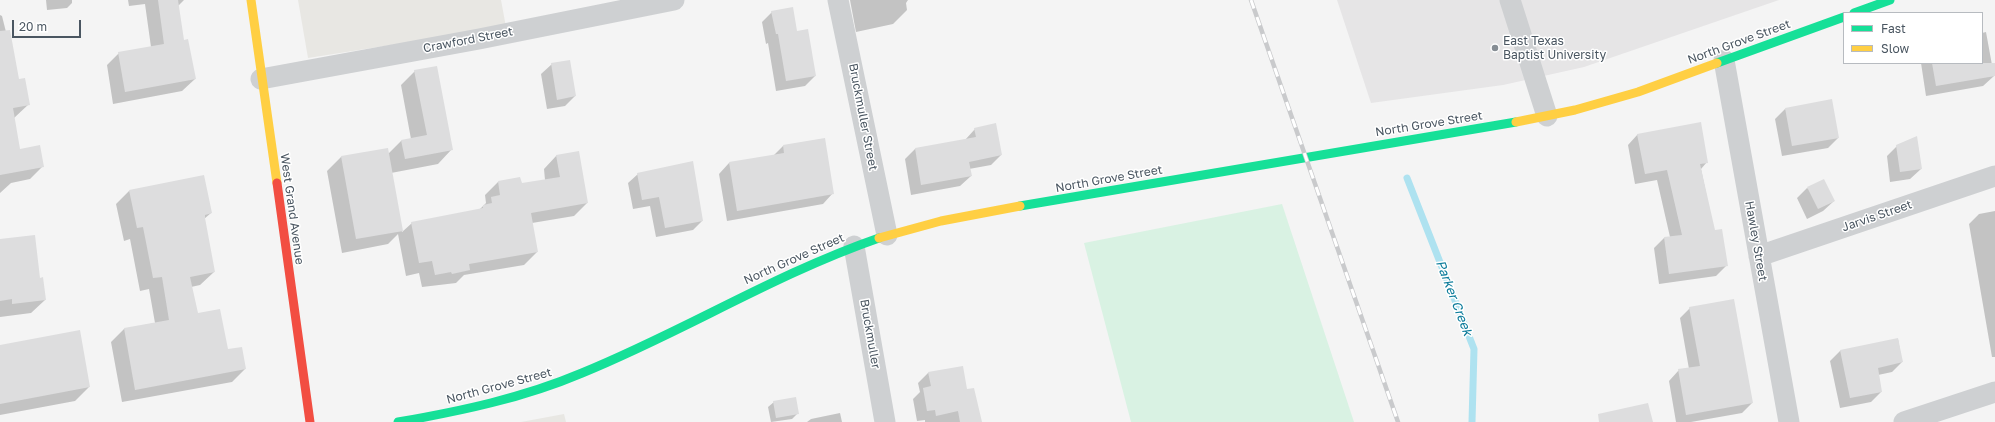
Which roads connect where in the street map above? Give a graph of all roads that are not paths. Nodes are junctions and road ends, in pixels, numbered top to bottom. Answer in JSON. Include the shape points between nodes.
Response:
{"nodes":[{"id":1,"x":251,"y":0,"type":"edge"},
{"id":2,"x":674,"y":0,"type":"edge"},
{"id":3,"x":838,"y":0,"type":"edge"},
{"id":4,"x":1510,"y":0,"type":"edge"},
{"id":5,"x":1890,"y":0,"type":"edge"},
{"id":6,"x":1857,"y":12,"type":"edge"},
{"id":7,"x":1843,"y":17,"type":"edge"},
{"id":8,"x":1724,"y":60,"type":"junction"},
{"id":9,"x":261,"y":78,"type":"junction"},
{"id":10,"x":1547,"y":116,"type":"junction"},
{"id":11,"x":1995,"y":176,"type":"edge"},
{"id":12,"x":887,"y":235,"type":"junction"},
{"id":13,"x":854,"y":246,"type":"junction"},
{"id":14,"x":1759,"y":256,"type":"junction"},
{"id":15,"x":1995,"y":392,"type":"edge"},
{"id":16,"x":310,"y":422,"type":"edge"},
{"id":17,"x":398,"y":422,"type":"edge"},
{"id":18,"x":885,"y":422,"type":"edge"},
{"id":19,"x":1788,"y":422,"type":"edge"},
{"id":20,"x":1904,"y":422,"type":"edge"}],
"edges":[{"from":1,"to":9,"type":"main road","name":"West Grand Avenue"},
{"from":2,"to":9,"type":"street","name":"Crawford Street","via":[[479,39]]},
{"from":3,"to":12,"type":"street","name":"Bruckmuller Street"},
{"from":4,"to":10,"type":"street"},
{"from":5,"to":6,"type":"main road"},
{"from":7,"to":8,"type":"main road","name":"North Grove Street"},
{"from":8,"to":10,"type":"main road","name":"North Grove Street","via":[[1638,92]]},
{"from":8,"to":14,"type":"street","name":"Hawley Street"},
{"from":9,"to":16,"type":"main road","name":"West Grand Avenue"},
{"from":10,"to":12,"type":"main road","name":"North Grove Street","via":[[986,213]]},
{"from":11,"to":14,"type":"street","name":"Jarvis Street"},
{"from":12,"to":13,"type":"main road","name":"North Grove Street"},
{"from":13,"to":17,"type":"main road","name":"North Grove Street","via":[[782,275],[580,375],[502,400]]},
{"from":13,"to":18,"type":"street","name":"Bruckmuller"},
{"from":14,"to":19,"type":"street","name":"Hawley Street"},
{"from":15,"to":20,"type":"street"}]}
